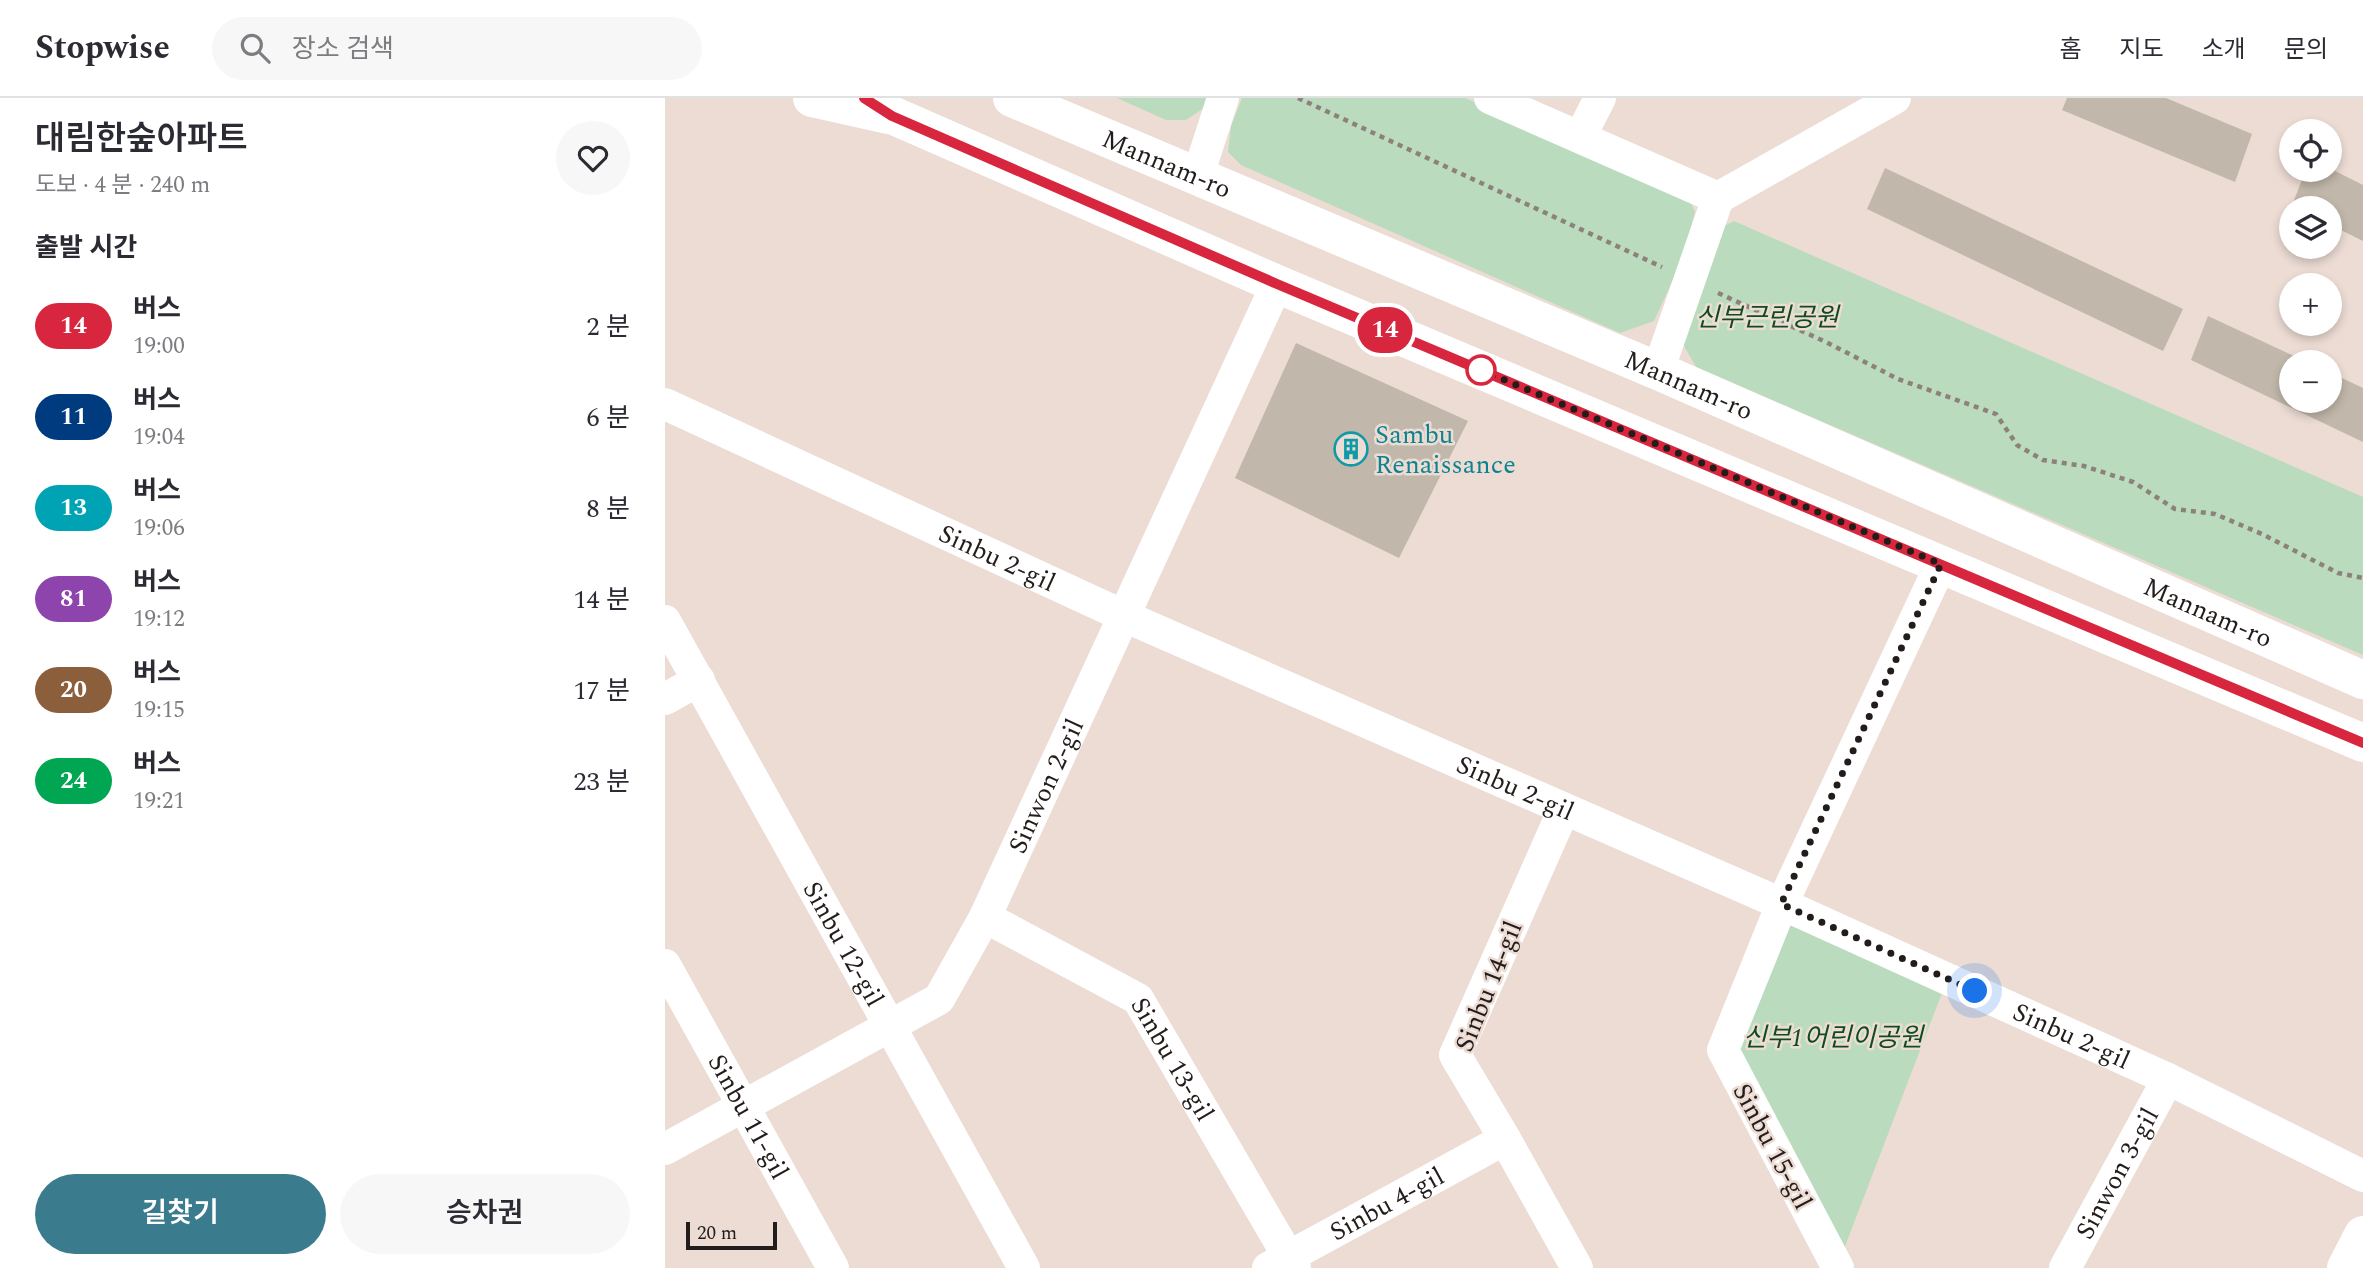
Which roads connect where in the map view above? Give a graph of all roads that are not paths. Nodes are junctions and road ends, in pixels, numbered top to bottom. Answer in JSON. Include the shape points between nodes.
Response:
{"nodes":[{"id":1,"x":812,"y":98,"type":"edge"},
{"id":2,"x":1012,"y":98,"type":"edge"},
{"id":3,"x":1223,"y":98,"type":"edge"},
{"id":4,"x":1490,"y":98,"type":"edge"},
{"id":5,"x":1600,"y":98,"type":"edge"},
{"id":6,"x":1895,"y":98,"type":"edge"},
{"id":7,"x":878,"y":107,"type":"edge"},
{"id":8,"x":1580,"y":136,"type":"junction"},
{"id":9,"x":1198,"y":175,"type":"junction"},
{"id":10,"x":1718,"y":198,"type":"junction"},
{"id":11,"x":1277,"y":284,"type":"junction"},
{"id":12,"x":1658,"y":371,"type":"junction"},
{"id":13,"x":665,"y":404,"type":"edge"},
{"id":14,"x":1941,"y":564,"type":"junction"},
{"id":15,"x":1124,"y":615,"type":"junction"},
{"id":16,"x":665,"y":621,"type":"edge"},
{"id":17,"x":699,"y":680,"type":"junction"},
{"id":18,"x":2363,"y":680,"type":"edge"},
{"id":19,"x":665,"y":699,"type":"edge"},
{"id":20,"x":2363,"y":744,"type":"edge"},
{"id":21,"x":1564,"y":809,"type":"junction"},
{"id":22,"x":1781,"y":904,"type":"junction"},
{"id":23,"x":985,"y":918,"type":"junction"},
{"id":24,"x":665,"y":965,"type":"edge"},
{"id":25,"x":890,"y":1027,"type":"junction"},
{"id":26,"x":2168,"y":1079,"type":"junction"},
{"id":27,"x":745,"y":1106,"type":"junction"},
{"id":28,"x":1506,"y":1139,"type":"junction"},
{"id":29,"x":665,"y":1149,"type":"edge"},
{"id":30,"x":2363,"y":1176,"type":"edge"},
{"id":31,"x":2363,"y":1235,"type":"edge"},
{"id":32,"x":1284,"y":1264,"type":"edge"},
{"id":33,"x":833,"y":1268,"type":"edge"},
{"id":34,"x":1024,"y":1268,"type":"edge"},
{"id":35,"x":1577,"y":1268,"type":"edge"},
{"id":36,"x":1838,"y":1268,"type":"edge"},
{"id":37,"x":2066,"y":1268,"type":"edge"},
{"id":38,"x":2346,"y":1268,"type":"edge"}],
"edges":[{"from":1,"to":7,"type":"main road"},
{"from":2,"to":9,"type":"main road","name":"Mannam-ro"},
{"from":3,"to":9,"type":"street"},
{"from":4,"to":8,"type":"street"},
{"from":5,"to":8,"type":"street"},
{"from":6,"to":10,"type":"street"},
{"from":7,"to":11,"type":"main road"},
{"from":8,"to":10,"type":"street"},
{"from":9,"to":12,"type":"main road","name":"Mannam-ro"},
{"from":10,"to":12,"type":"street"},
{"from":11,"to":14,"type":"main road"},
{"from":11,"to":15,"type":"street","name":"Sinwon 2-gil"},
{"from":12,"to":18,"type":"main road","name":"Mannam-ro"},
{"from":13,"to":15,"type":"street","name":"Sinbu 2-gil"},
{"from":14,"to":20,"type":"main road"},
{"from":14,"to":22,"type":"street","name":"Sinbu 15-gil"},
{"from":15,"to":21,"type":"street","name":"Sinbu 2-gil"},
{"from":15,"to":23,"type":"street","name":"Sinwon 2-gil"},
{"from":16,"to":17,"type":"street","name":"Sinbu 12-gil"},
{"from":17,"to":19,"type":"street"},
{"from":17,"to":25,"type":"street","name":"Sinbu 12-gil"},
{"from":21,"to":22,"type":"street","name":"Sinbu 2-gil"},
{"from":21,"to":28,"type":"street","name":"Sinbu 14-gil","via":[[1455,1055]]},
{"from":22,"to":26,"type":"street","name":"Sinbu 2-gil"},
{"from":22,"to":36,"type":"street","name":"Sinbu 15-gil","via":[[1723,1050]]},
{"from":23,"to":25,"type":"street","name":"Sinwon 2-gil","via":[[939,999]]},
{"from":23,"to":32,"type":"street","name":"Sinbu 13-gil","via":[[1138,999]]},
{"from":24,"to":27,"type":"street","name":"Sinbu 11-gil"},
{"from":25,"to":27,"type":"street","name":"Sinwon 2-gil"},
{"from":25,"to":34,"type":"street","name":"Sinbu 12-gil"},
{"from":26,"to":30,"type":"street","name":"Sinbu 2-gil"},
{"from":26,"to":37,"type":"street","name":"Sinwon 3-gil"},
{"from":27,"to":29,"type":"street","name":"Sinwon 2-gil"},
{"from":27,"to":33,"type":"street","name":"Sinbu 11-gil"},
{"from":28,"to":32,"type":"street","name":"Sinbu 4-gil"},
{"from":28,"to":35,"type":"street","name":"Sinbu 14-gil"},
{"from":31,"to":38,"type":"main road"}]}
